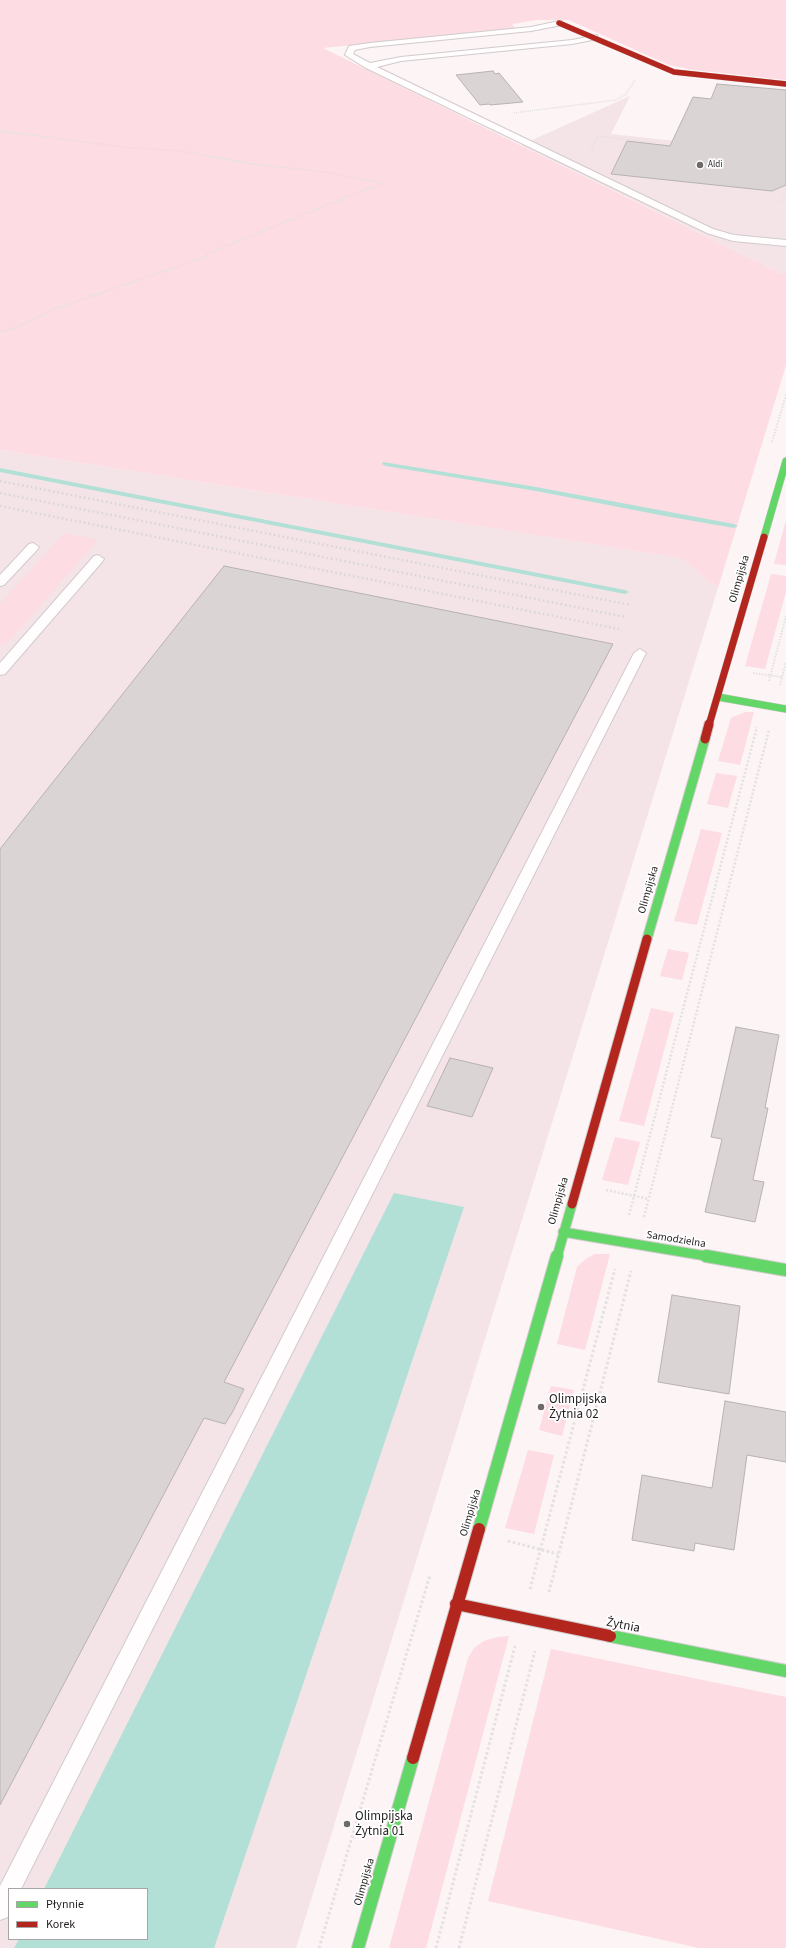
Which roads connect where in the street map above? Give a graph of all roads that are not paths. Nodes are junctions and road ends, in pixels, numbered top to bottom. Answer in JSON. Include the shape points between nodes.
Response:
{"nodes":[{"id":1,"x":559,"y":23,"type":"joint"},
{"id":2,"x":594,"y":37,"type":"junction"},
{"id":3,"x":369,"y":66,"type":"junction"},
{"id":4,"x":786,"y":84,"type":"edge"},
{"id":5,"x":786,"y":243,"type":"edge"},
{"id":6,"x":786,"y":461,"type":"edge"},
{"id":7,"x":33,"y":547,"type":"dead end"},
{"id":8,"x":98,"y":560,"type":"dead end"},
{"id":9,"x":0,"y":582,"type":"edge"},
{"id":10,"x":640,"y":653,"type":"dead end"},
{"id":11,"x":0,"y":671,"type":"edge"},
{"id":12,"x":718,"y":697,"type":"junction"},
{"id":13,"x":786,"y":709,"type":"edge"},
{"id":14,"x":563,"y":1232,"type":"junction"},
{"id":15,"x":786,"y":1270,"type":"edge"},
{"id":16,"x":456,"y":1604,"type":"junction"},
{"id":17,"x":786,"y":1671,"type":"edge"},
{"id":18,"x":11,"y":1888,"type":"edge"},
{"id":19,"x":8,"y":1894,"type":"edge"},
{"id":20,"x":0,"y":1909,"type":"edge"},
{"id":21,"x":358,"y":1948,"type":"edge"}],
"edges":[{"from":1,"to":2,"type":"street"},
{"from":1,"to":3,"type":"lane","via":[[531,29],[352,48],[348,54]]},
{"from":2,"to":3,"type":"lane","via":[[572,42],[401,59]]},
{"from":2,"to":4,"type":"street","via":[[674,72]]},
{"from":3,"to":5,"type":"lane","via":[[720,235]]},
{"from":6,"to":12,"type":"street","name":"Olimpijska"},
{"from":7,"to":9,"type":"lane"},
{"from":8,"to":11,"type":"lane"},
{"from":10,"to":18,"type":"lane"},
{"from":12,"to":13,"type":"street"},
{"from":12,"to":14,"type":"street","name":"Olimpijska"},
{"from":14,"to":15,"type":"street","name":"Samodzielna"},
{"from":14,"to":16,"type":"street","name":"Olimpijska","via":[[516,1403]]},
{"from":16,"to":17,"type":"street","name":"Żytnia","via":[[542,1624]]},
{"from":16,"to":21,"type":"street","name":"Olimpijska"},
{"from":19,"to":20,"type":"lane"}]}
